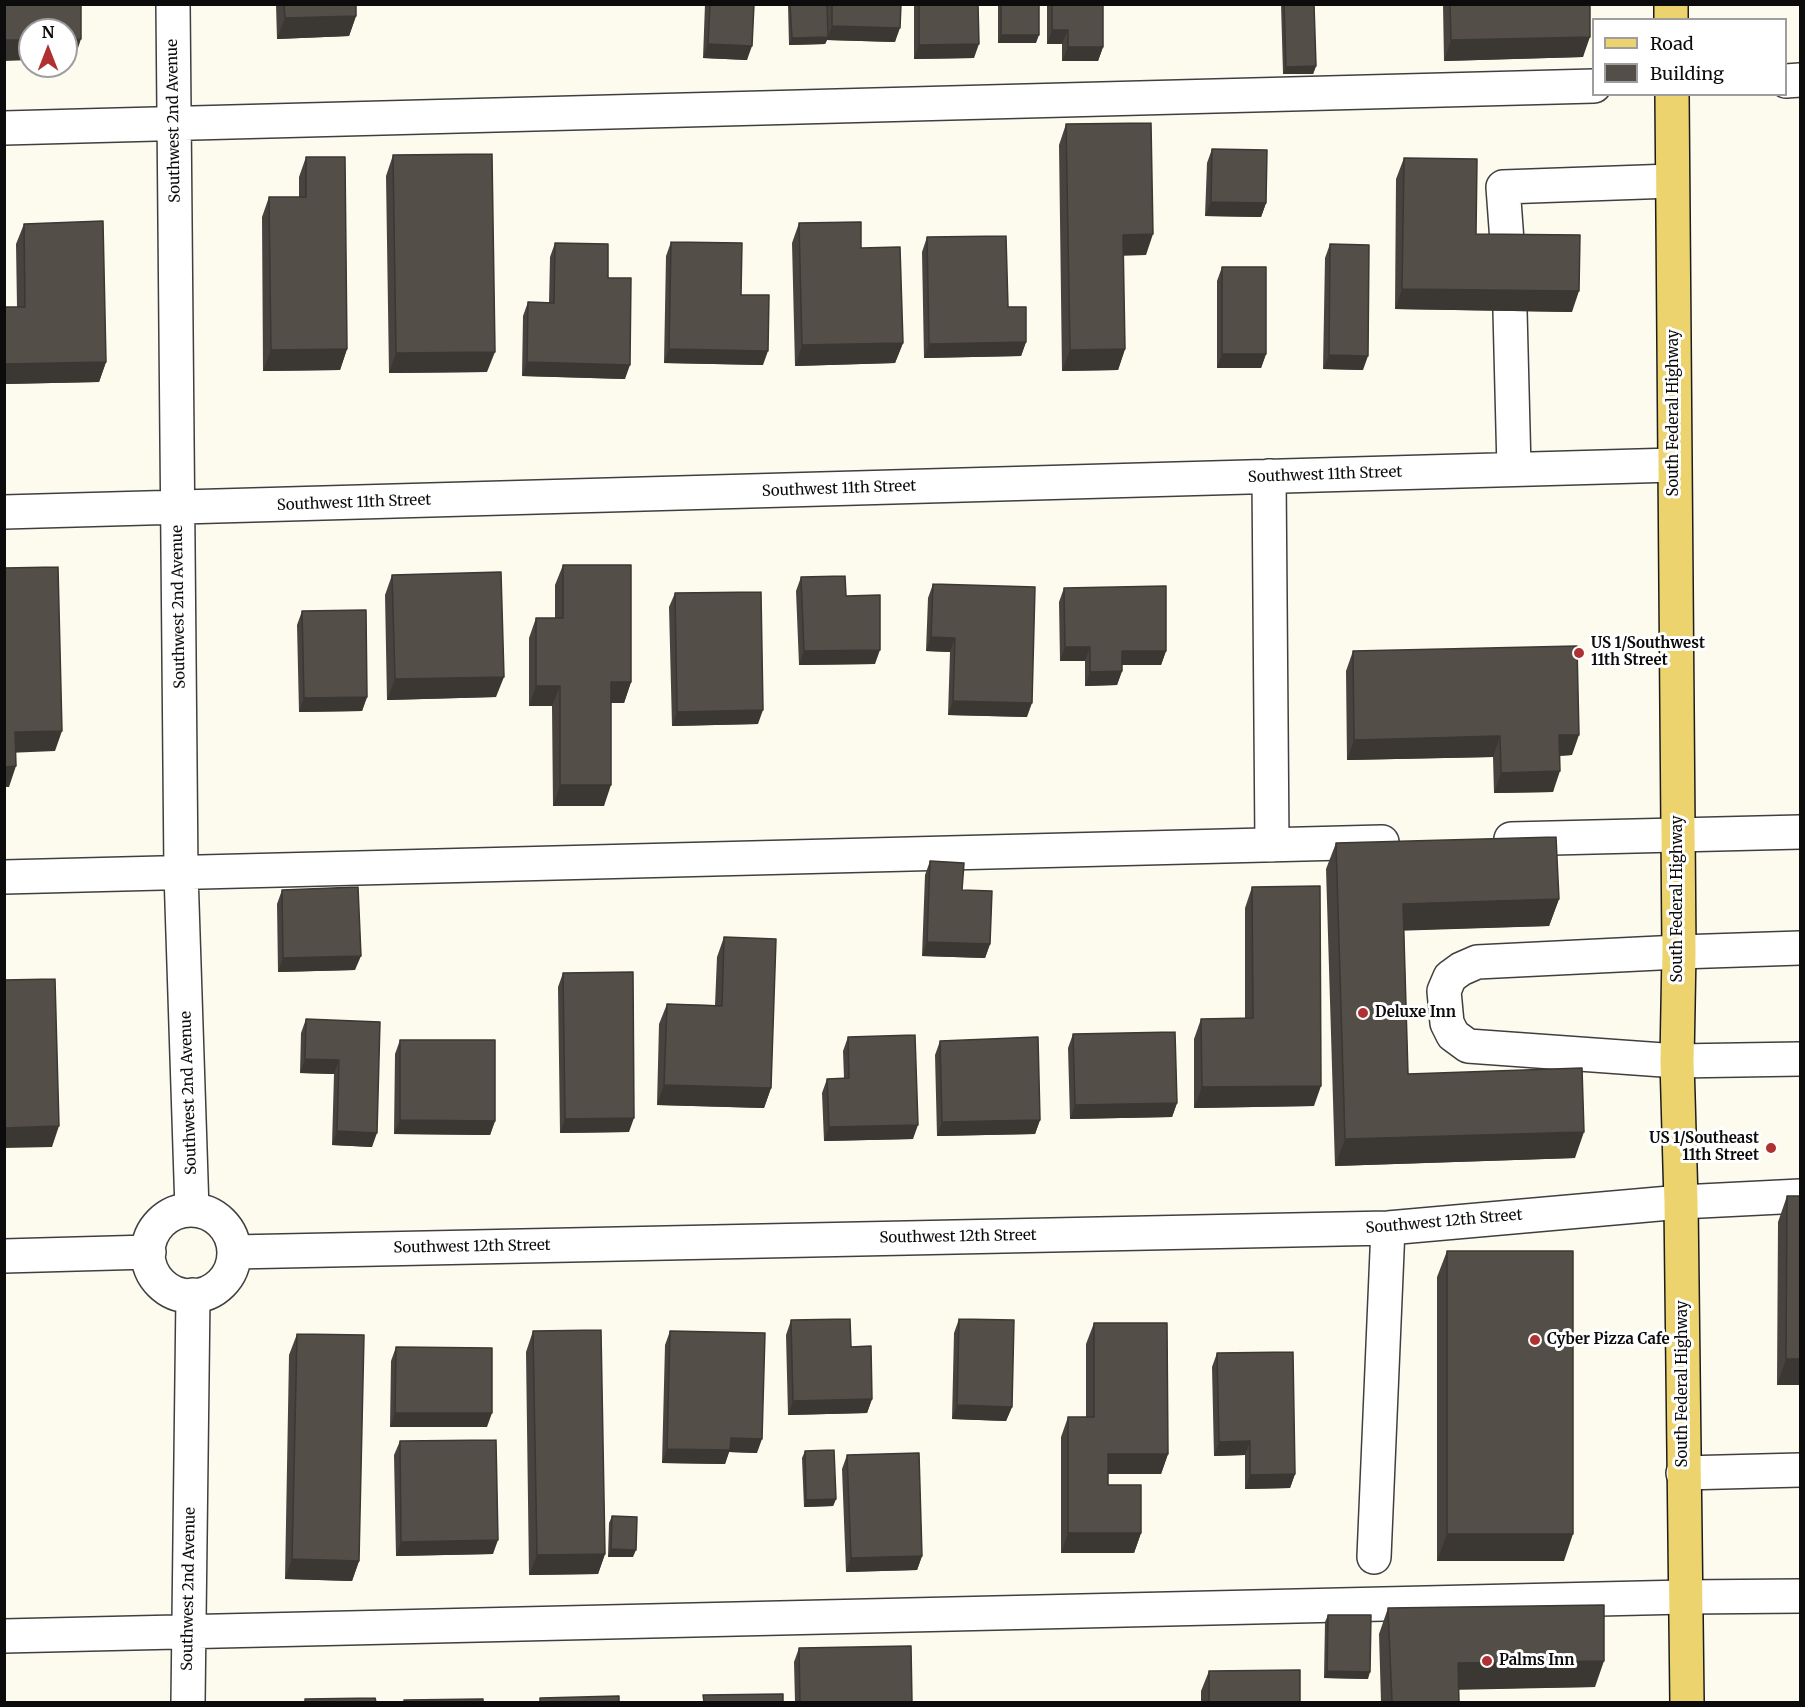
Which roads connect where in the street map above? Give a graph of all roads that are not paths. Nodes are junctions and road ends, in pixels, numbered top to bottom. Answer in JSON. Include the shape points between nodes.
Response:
{"nodes":[{"id":1,"x":173,"y":4,"type":"edge"},
{"id":2,"x":1592,"y":86,"type":"edge"},
{"id":3,"x":1671,"y":96,"type":"edge"},
{"id":4,"x":174,"y":123,"type":"junction"},
{"id":5,"x":4,"y":128,"type":"edge"},
{"id":6,"x":1672,"y":181,"type":"junction"},
{"id":7,"x":1509,"y":255,"type":"edge"},
{"id":8,"x":1510,"y":311,"type":"edge"},
{"id":9,"x":1674,"y":465,"type":"junction"},
{"id":10,"x":1514,"y":470,"type":"junction"},
{"id":11,"x":1269,"y":476,"type":"junction"},
{"id":12,"x":178,"y":508,"type":"junction"},
{"id":13,"x":4,"y":512,"type":"edge"},
{"id":14,"x":1800,"y":832,"type":"edge"},
{"id":15,"x":1677,"y":835,"type":"junction"},
{"id":16,"x":1486,"y":840,"type":"edge"},
{"id":17,"x":1415,"y":841,"type":"edge"},
{"id":18,"x":1272,"y":845,"type":"junction"},
{"id":19,"x":181,"y":873,"type":"junction"},
{"id":20,"x":4,"y":877,"type":"edge"},
{"id":21,"x":1800,"y":948,"type":"edge"},
{"id":22,"x":1679,"y":952,"type":"junction"},
{"id":23,"x":1800,"y":1059,"type":"edge"},
{"id":24,"x":1677,"y":1061,"type":"junction"},
{"id":25,"x":1800,"y":1196,"type":"edge"},
{"id":26,"x":1681,"y":1202,"type":"junction"},
{"id":27,"x":192,"y":1210,"type":"junction"},
{"id":28,"x":1388,"y":1228,"type":"junction"},
{"id":29,"x":149,"y":1252,"type":"junction"},
{"id":30,"x":234,"y":1252,"type":"junction"},
{"id":31,"x":4,"y":1256,"type":"edge"},
{"id":32,"x":193,"y":1294,"type":"junction"},
{"id":33,"x":1800,"y":1470,"type":"edge"},
{"id":34,"x":1683,"y":1473,"type":"junction"},
{"id":35,"x":1374,"y":1557,"type":"dead end"},
{"id":36,"x":1685,"y":1596,"type":"junction"},
{"id":37,"x":1800,"y":1596,"type":"edge"},
{"id":38,"x":187,"y":1632,"type":"junction"},
{"id":39,"x":4,"y":1636,"type":"edge"},
{"id":40,"x":188,"y":1702,"type":"edge"},
{"id":41,"x":1687,"y":1702,"type":"edge"}],
"edges":[{"from":1,"to":4,"type":"street","name":"Southwest 2nd Avenue"},
{"from":2,"to":4,"type":"street"},
{"from":3,"to":6,"type":"main road","name":"South Federal Highway"},
{"from":4,"to":5,"type":"street"},
{"from":4,"to":12,"type":"street","name":"Southwest 2nd Avenue"},
{"from":6,"to":7,"type":"street","via":[[1503,187]]},
{"from":6,"to":9,"type":"main road","name":"South Federal Highway"},
{"from":8,"to":10,"type":"street"},
{"from":9,"to":10,"type":"street","name":"Southwest 11th Street"},
{"from":9,"to":15,"type":"main road","name":"South Federal Highway"},
{"from":10,"to":11,"type":"street","name":"Southwest 11th Street"},
{"from":11,"to":12,"type":"street","name":"Southwest 11th Street"},
{"from":11,"to":18,"type":"street"},
{"from":12,"to":13,"type":"street","name":"Southwest 11th Street"},
{"from":12,"to":19,"type":"street","name":"Southwest 2nd Avenue"},
{"from":14,"to":15,"type":"street"},
{"from":15,"to":16,"type":"street"},
{"from":15,"to":22,"type":"main road","name":"South Federal Highway"},
{"from":17,"to":18,"type":"street"},
{"from":18,"to":19,"type":"street"},
{"from":19,"to":20,"type":"street"},
{"from":19,"to":27,"type":"street","name":"Southwest 2nd Avenue"},
{"from":21,"to":22,"type":"street"},
{"from":22,"to":24,"type":"main road","name":"South Federal Highway"},
{"from":22,"to":24,"type":"street","via":[[1477,962],[1449,977],[1444,991],[1447,1023],[1453,1035],[1468,1046]]},
{"from":23,"to":24,"type":"street"},
{"from":24,"to":26,"type":"main road","name":"South Federal Highway"},
{"from":25,"to":26,"type":"street","name":"Southwest 12th Street"},
{"from":26,"to":28,"type":"street","name":"Southwest 12th Street"},
{"from":26,"to":34,"type":"main road","name":"South Federal Highway"},
{"from":27,"to":29,"type":"street","via":[[165,1219],[155,1229]]},
{"from":27,"to":30,"type":"street","via":[[219,1220],[228,1230]]},
{"from":28,"to":30,"type":"street","name":"Southwest 12th Street"},
{"from":28,"to":35,"type":"street"},
{"from":29,"to":31,"type":"street"},
{"from":29,"to":32,"type":"street","via":[[153,1272],[162,1283],[173,1291]]},
{"from":30,"to":32,"type":"street","via":[[232,1269],[224,1281],[213,1290]]},
{"from":32,"to":38,"type":"street","name":"Southwest 2nd Avenue"},
{"from":33,"to":34,"type":"street"},
{"from":34,"to":36,"type":"main road","name":"South Federal Highway"},
{"from":36,"to":37,"type":"street"},
{"from":36,"to":38,"type":"street"},
{"from":36,"to":41,"type":"main road","name":"South Federal Highway"},
{"from":38,"to":39,"type":"street"},
{"from":38,"to":40,"type":"street","name":"Southwest 2nd Avenue"}]}
